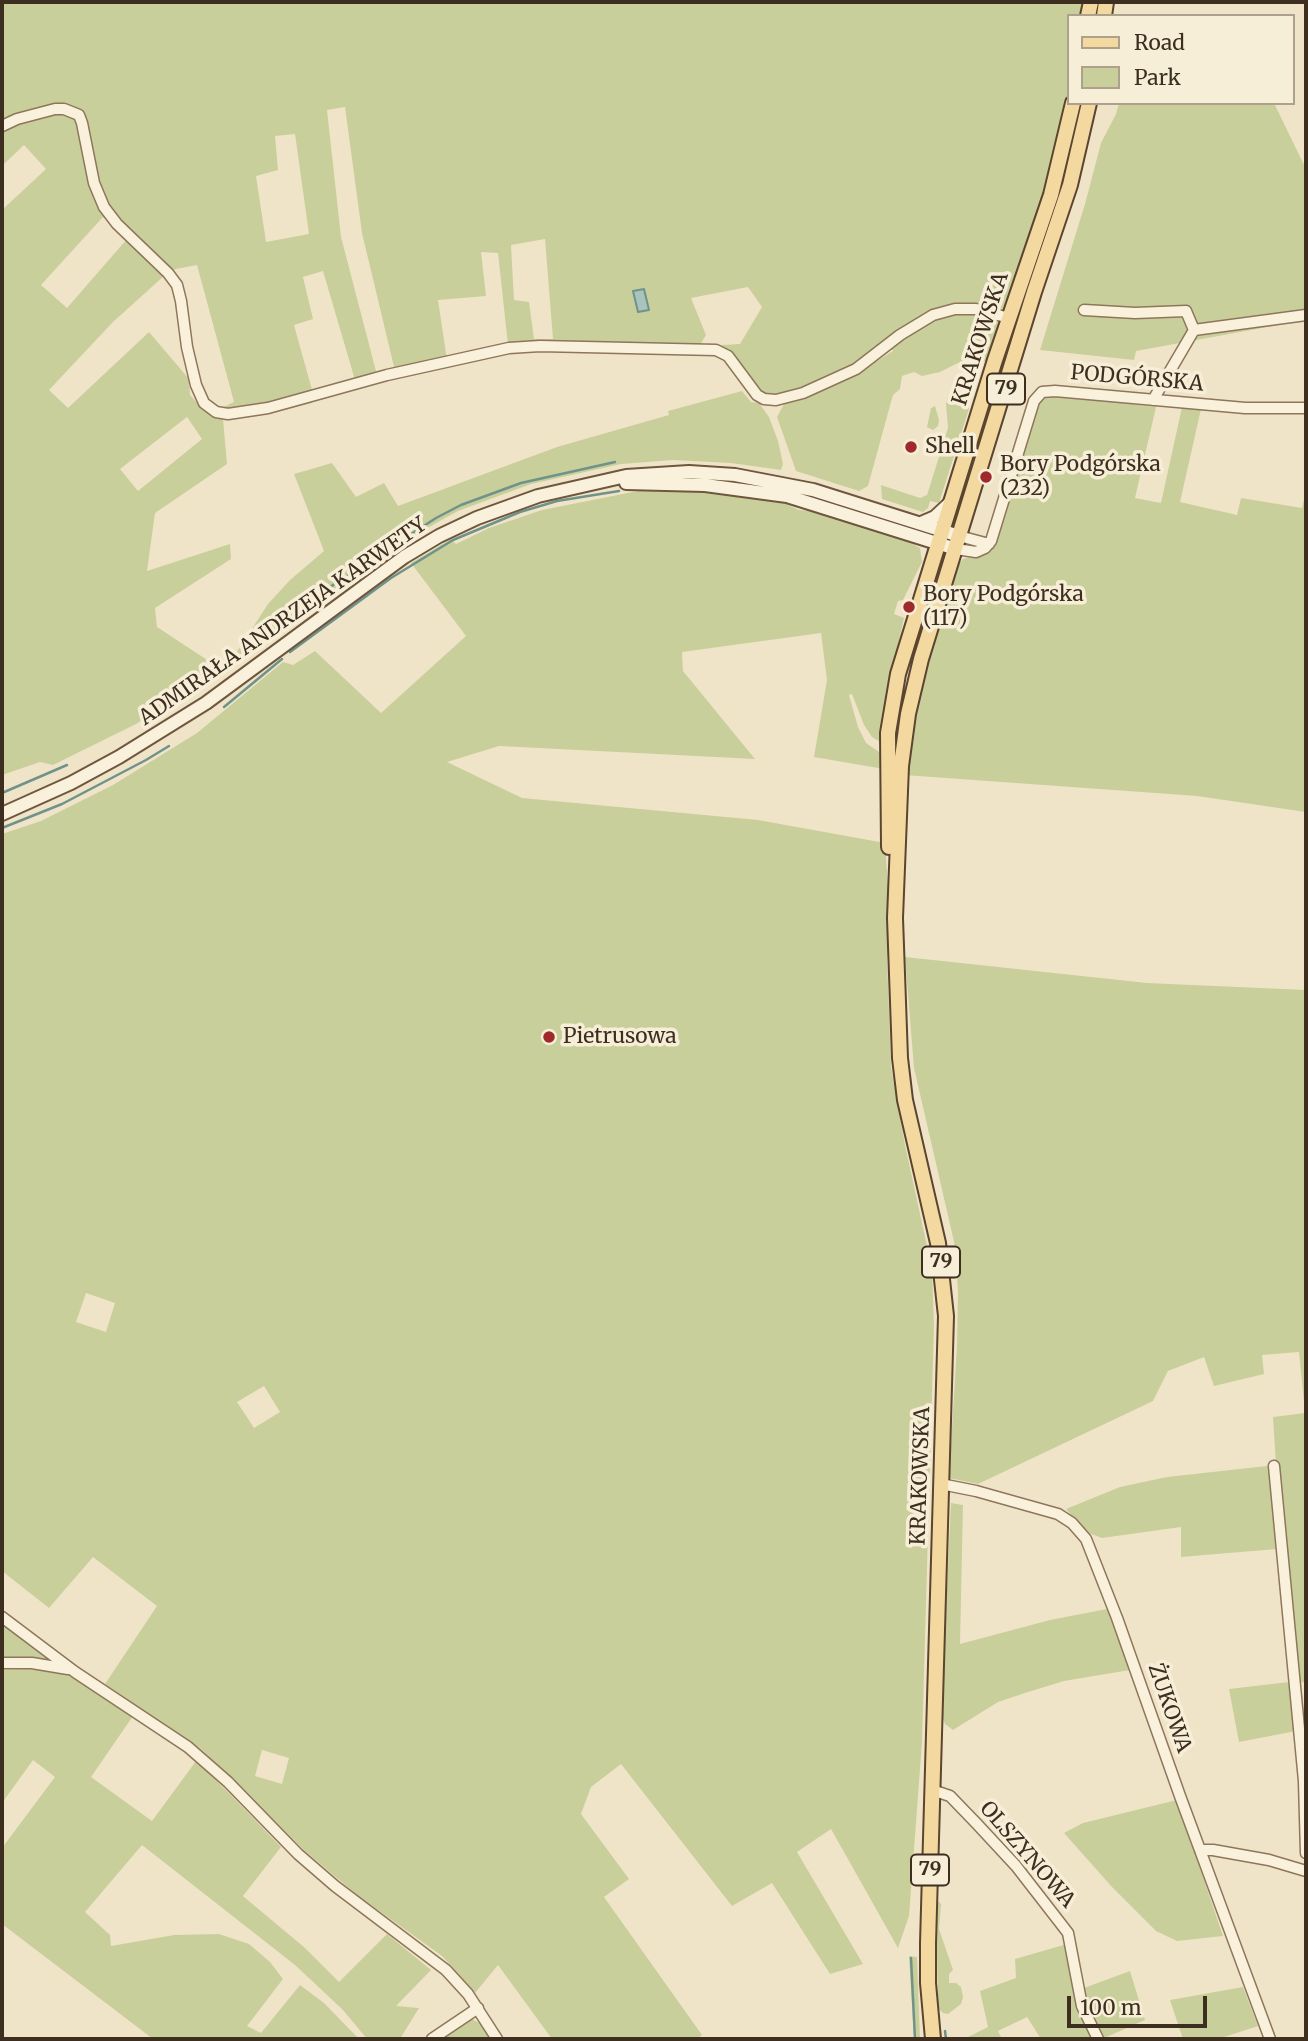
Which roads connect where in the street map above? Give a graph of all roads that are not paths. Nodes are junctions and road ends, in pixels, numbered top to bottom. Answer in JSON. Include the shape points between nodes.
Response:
{"nodes":[{"id":1,"x":1073,"y":105,"type":"edge"},
{"id":2,"x":1089,"y":105,"type":"edge"},
{"id":3,"x":2,"y":126,"type":"edge"},
{"id":4,"x":1084,"y":310,"type":"dead end"},
{"id":5,"x":1306,"y":315,"type":"edge"},
{"id":6,"x":1009,"y":318,"type":"junction"},
{"id":7,"x":1194,"y":330,"type":"junction"},
{"id":8,"x":1153,"y":400,"type":"junction"},
{"id":9,"x":1306,"y":408,"type":"edge"},
{"id":10,"x":594,"y":484,"type":"junction"},
{"id":11,"x":950,"y":503,"type":"junction"},
{"id":12,"x":921,"y":523,"type":"junction"},
{"id":13,"x":940,"y":536,"type":"junction"},
{"id":14,"x":958,"y":542,"type":"junction"},
{"id":15,"x":2,"y":814,"type":"edge"},
{"id":16,"x":895,"y":918,"type":"junction"},
{"id":17,"x":1274,"y":1466,"type":"dead end"},
{"id":18,"x":942,"y":1484,"type":"junction"},
{"id":19,"x":2,"y":1617,"type":"edge"},
{"id":20,"x":2,"y":1663,"type":"edge"},
{"id":21,"x":75,"y":1672,"type":"junction"},
{"id":22,"x":1303,"y":1737,"type":"edge"},
{"id":23,"x":932,"y":1790,"type":"junction"},
{"id":24,"x":1200,"y":1850,"type":"junction"},
{"id":25,"x":1306,"y":1853,"type":"edge"},
{"id":26,"x":1306,"y":1871,"type":"edge"},
{"id":27,"x":478,"y":2008,"type":"junction"},
{"id":28,"x":432,"y":2039,"type":"edge"},
{"id":29,"x":497,"y":2039,"type":"edge"},
{"id":30,"x":933,"y":2039,"type":"edge"},
{"id":31,"x":1098,"y":2039,"type":"edge"},
{"id":32,"x":1270,"y":2039,"type":"edge"}],
"edges":[{"from":1,"to":6,"type":"main road","name":"KRAKOWSKA","number":"79","via":[[1051,195]]},
{"from":2,"to":14,"type":"main road","name":"KRAKOWSKA","number":"79","via":[[1070,185]]},
{"from":3,"to":6,"type":"street","via":[[55,109],[79,115],[104,207],[177,285],[196,385],[204,403],[216,412],[268,408],[387,375],[500,350],[540,346],[716,350],[726,354],[755,393],[776,400],[856,369],[933,315],[976,309]]},
{"from":4,"to":7,"type":"street","via":[[1186,311]]},
{"from":5,"to":7,"type":"street"},
{"from":6,"to":11,"type":"main road","name":"KRAKOWSKA","number":"79"},
{"from":7,"to":8,"type":"street"},
{"from":8,"to":9,"type":"street","name":"PODGÓRSKA"},
{"from":8,"to":14,"type":"street","name":"PODGÓRSKA","via":[[1042,392],[1034,401],[989,544]]},
{"from":10,"to":12,"type":"main road","name":"ADMIRAŁA ANDRZEJA KARWETY","via":[[657,473],[748,476]]},
{"from":10,"to":13,"type":"main road","name":"ADMIRAŁA ANDRZEJA KARWETY","via":[[696,484],[787,496]]},
{"from":10,"to":15,"type":"main road","name":"ADMIRAŁA ANDRZEJA KARWETY","via":[[538,496],[439,536],[206,703],[119,757]]},
{"from":11,"to":12,"type":"main road","via":[[936,517]]},
{"from":11,"to":13,"type":"main road","name":"KRAKOWSKA","number":"79"},
{"from":12,"to":13,"type":"main road","name":"ADMIRAŁA ANDRZEJA KARWETY"},
{"from":13,"to":14,"type":"main road","name":"ADMIRAŁA ANDRZEJA KARWETY"},
{"from":13,"to":16,"type":"main road","name":"KRAKOWSKA","number":"79","via":[[900,663],[888,723],[889,854]]},
{"from":14,"to":16,"type":"main road","name":"KRAKOWSKA","number":"79","via":[[908,714],[900,777]]},
{"from":16,"to":18,"type":"main road","name":"KRAKOWSKA","number":"79","via":[[903,1086],[945,1291]]},
{"from":17,"to":22,"type":"street"},
{"from":18,"to":23,"type":"main road","name":"KRAKOWSKA","number":"79"},
{"from":18,"to":24,"type":"street","name":"ŻUKOWA","via":[[1058,1514],[1086,1539]]},
{"from":19,"to":21,"type":"street"},
{"from":20,"to":21,"type":"street","via":[[45,1664]]},
{"from":21,"to":27,"type":"street","via":[[188,1746],[298,1854],[446,1970]]},
{"from":22,"to":25,"type":"street"},
{"from":23,"to":30,"type":"main road","name":"KRAKOWSKA","number":"79","via":[[928,1957]]},
{"from":23,"to":31,"type":"street","name":"OLSZYNOWA","via":[[950,1796],[977,1824],[1068,1933],[1082,2006]]},
{"from":24,"to":26,"type":"street","via":[[1269,1860]]},
{"from":24,"to":32,"type":"street","name":"ŻUKOWA"},
{"from":27,"to":28,"type":"street"},
{"from":27,"to":29,"type":"street"}]}
